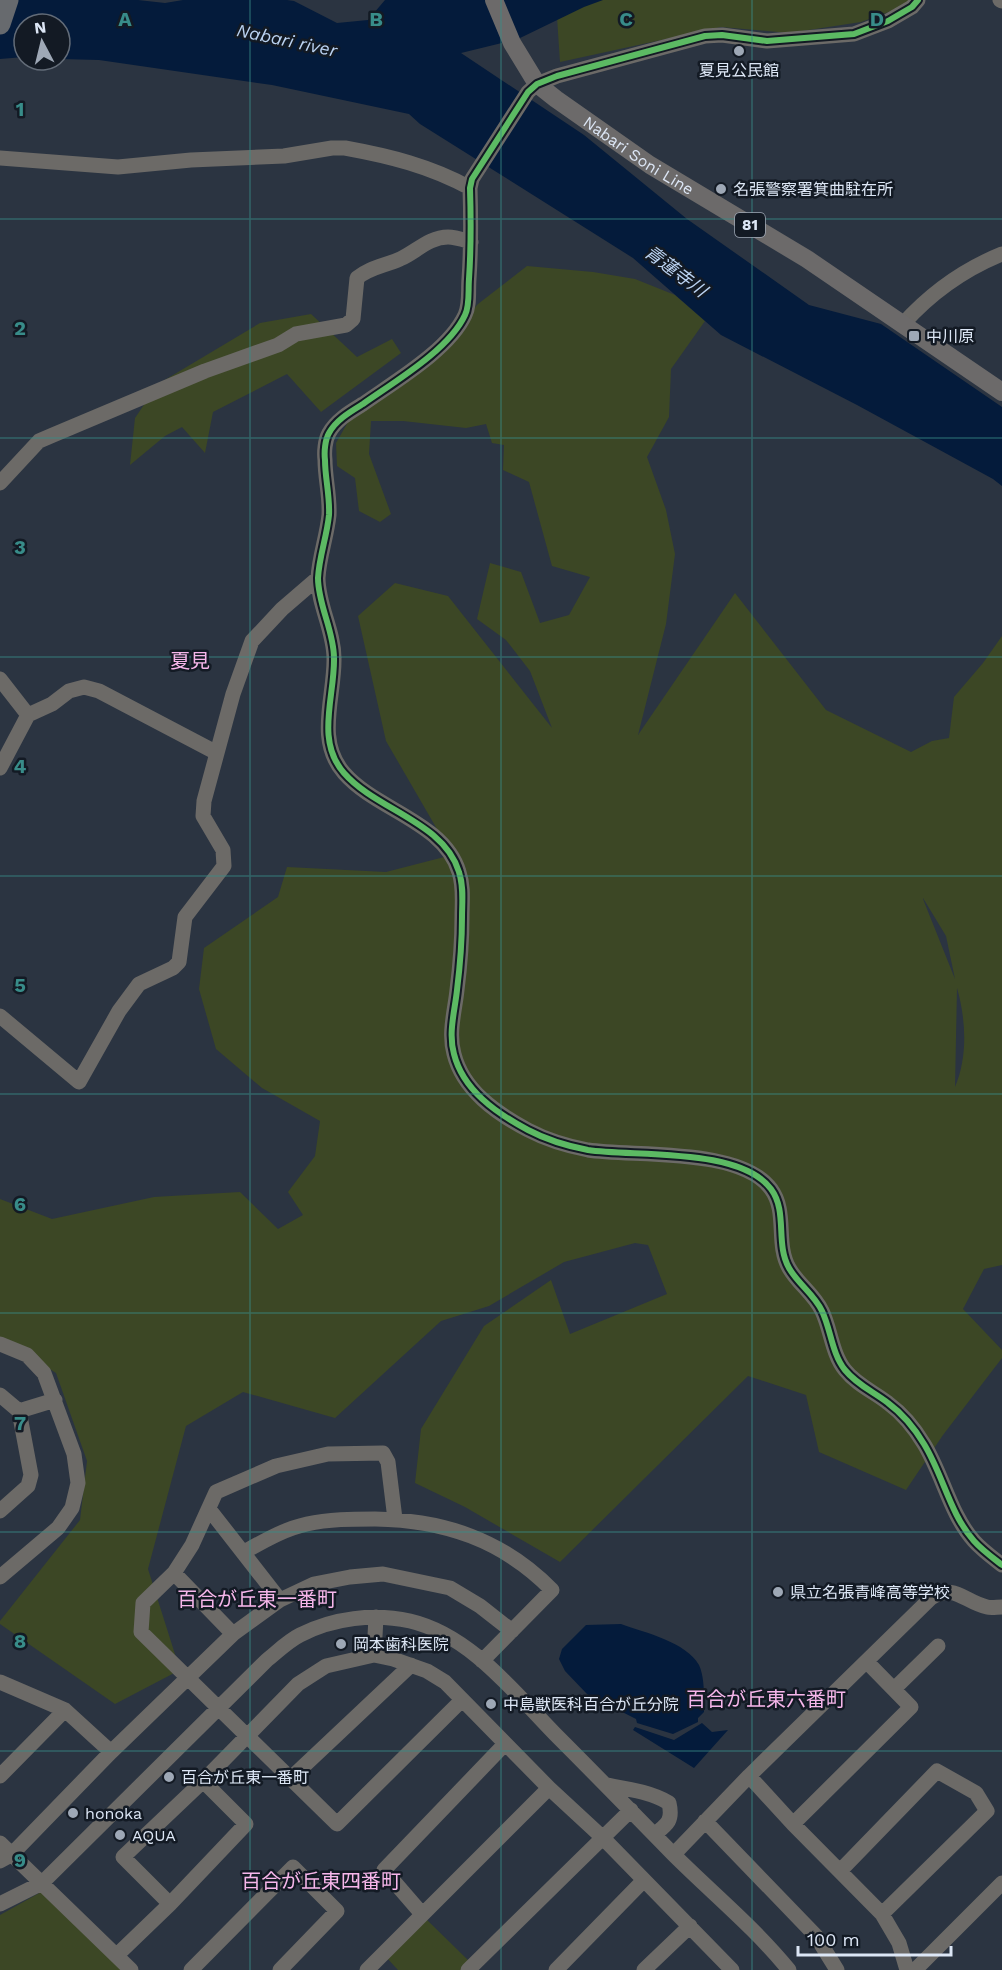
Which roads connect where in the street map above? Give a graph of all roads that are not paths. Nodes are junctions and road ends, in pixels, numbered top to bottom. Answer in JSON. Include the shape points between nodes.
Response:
{"nodes":[{"id":1,"x":8,"y":0,"type":"edge"},
{"id":2,"x":494,"y":0,"type":"edge"},
{"id":3,"x":918,"y":0,"type":"edge"},
{"id":4,"x":0,"y":24,"type":"edge"},
{"id":5,"x":532,"y":89,"type":"junction"},
{"id":6,"x":0,"y":158,"type":"edge"},
{"id":7,"x":471,"y":184,"type":"junction"},
{"id":8,"x":471,"y":242,"type":"junction"},
{"id":9,"x":1002,"y":254,"type":"edge"},
{"id":10,"x":903,"y":324,"type":"junction"},
{"id":11,"x":1002,"y":392,"type":"edge"},
{"id":12,"x":0,"y":483,"type":"edge"},
{"id":13,"x":318,"y":578,"type":"junction"},
{"id":14,"x":0,"y":679,"type":"edge"},
{"id":15,"x":28,"y":715,"type":"junction"},
{"id":16,"x":217,"y":753,"type":"junction"},
{"id":17,"x":0,"y":768,"type":"edge"},
{"id":18,"x":0,"y":1016,"type":"edge"},
{"id":19,"x":0,"y":1344,"type":"edge"},
{"id":20,"x":0,"y":1395,"type":"edge"},
{"id":21,"x":56,"y":1400,"type":"junction"},
{"id":22,"x":19,"y":1411,"type":"junction"},
{"id":23,"x":2,"y":1506,"type":"edge"},
{"id":24,"x":209,"y":1509,"type":"junction"},
{"id":25,"x":395,"y":1519,"type":"junction"},
{"id":26,"x":244,"y":1552,"type":"junction"},
{"id":27,"x":1002,"y":1565,"type":"edge"},
{"id":28,"x":174,"y":1573,"type":"junction"},
{"id":29,"x":0,"y":1577,"type":"edge"},
{"id":30,"x":280,"y":1600,"type":"junction"},
{"id":31,"x":1002,"y":1607,"type":"edge"},
{"id":32,"x":376,"y":1617,"type":"junction"},
{"id":33,"x":512,"y":1631,"type":"junction"},
{"id":34,"x":234,"y":1634,"type":"junction"},
{"id":35,"x":938,"y":1646,"type":"dead end"},
{"id":36,"x":374,"y":1655,"type":"junction"},
{"id":37,"x":482,"y":1661,"type":"junction"},
{"id":38,"x":867,"y":1662,"type":"junction"},
{"id":39,"x":411,"y":1665,"type":"junction"},
{"id":40,"x":189,"y":1679,"type":"junction"},
{"id":41,"x":0,"y":1682,"type":"edge"},
{"id":42,"x":894,"y":1689,"type":"junction"},
{"id":43,"x":462,"y":1700,"type":"junction"},
{"id":44,"x":218,"y":1709,"type":"junction"},
{"id":45,"x":65,"y":1710,"type":"junction"},
{"id":46,"x":248,"y":1737,"type":"junction"},
{"id":47,"x":505,"y":1744,"type":"junction"},
{"id":48,"x":111,"y":1752,"type":"junction"},
{"id":49,"x":0,"y":1776,"type":"edge"},
{"id":50,"x":749,"y":1776,"type":"junction"},
{"id":51,"x":290,"y":1779,"type":"junction"},
{"id":52,"x":203,"y":1781,"type":"junction"},
{"id":53,"x":606,"y":1785,"type":"junction"},
{"id":54,"x":549,"y":1788,"type":"junction"},
{"id":55,"x":631,"y":1810,"type":"junction"},
{"id":56,"x":705,"y":1821,"type":"junction"},
{"id":57,"x":793,"y":1824,"type":"junction"},
{"id":58,"x":655,"y":1834,"type":"junction"},
{"id":59,"x":602,"y":1837,"type":"junction"},
{"id":60,"x":0,"y":1843,"type":"edge"},
{"id":61,"x":674,"y":1854,"type":"junction"},
{"id":62,"x":5,"y":1858,"type":"edge"},
{"id":63,"x":841,"y":1870,"type":"junction"},
{"id":64,"x":644,"y":1880,"type":"junction"},
{"id":65,"x":42,"y":1883,"type":"junction"},
{"id":66,"x":1002,"y":1883,"type":"edge"},
{"id":67,"x":0,"y":1904,"type":"edge"},
{"id":68,"x":170,"y":1904,"type":"junction"},
{"id":69,"x":422,"y":1914,"type":"junction"},
{"id":70,"x":882,"y":1914,"type":"junction"},
{"id":71,"x":690,"y":1926,"type":"junction"},
{"id":72,"x":117,"y":1955,"type":"junction"},
{"id":73,"x":473,"y":1969,"type":"edge"},
{"id":74,"x":131,"y":1970,"type":"edge"},
{"id":75,"x":191,"y":1970,"type":"edge"},
{"id":76,"x":280,"y":1970,"type":"edge"},
{"id":77,"x":367,"y":1970,"type":"edge"},
{"id":78,"x":556,"y":1970,"type":"edge"},
{"id":79,"x":644,"y":1970,"type":"edge"},
{"id":80,"x":732,"y":1970,"type":"edge"},
{"id":81,"x":789,"y":1970,"type":"edge"},
{"id":82,"x":837,"y":1970,"type":"edge"},
{"id":83,"x":907,"y":1970,"type":"edge"},
{"id":84,"x":915,"y":1970,"type":"edge"}],
"edges":[{"from":1,"to":4,"type":"highway"},
{"from":2,"to":5,"type":"main road","name":"Nabari Soni Line","number":"81"},
{"from":3,"to":5,"type":"street","via":[[888,21],[854,34],[767,41],[705,36],[579,70]]},
{"from":5,"to":7,"type":"street"},
{"from":5,"to":10,"type":"main road","name":"Nabari Soni Line","number":"81"},
{"from":6,"to":7,"type":"street","via":[[118,167],[345,148],[424,166]]},
{"from":7,"to":8,"type":"street"},
{"from":8,"to":12,"type":"street","via":[[440,239],[370,269],[357,278],[353,319],[346,325],[296,334],[278,345],[39,441]]},
{"from":8,"to":13,"type":"street","via":[[468,311],[457,329],[429,358],[340,419],[327,436],[324,459],[328,518]]},
{"from":9,"to":10,"type":"street","via":[[939,290]]},
{"from":10,"to":11,"type":"main road","name":"Nabari Soni Line","number":"81"},
{"from":13,"to":16,"type":"street","via":[[252,641]]},
{"from":13,"to":27,"type":"street","via":[[334,657],[328,727],[334,759],[355,784],[445,846],[459,870],[463,886],[462,952],[451,1038],[454,1056],[473,1090],[501,1114],[563,1145],[701,1158],[745,1170],[765,1182],[781,1211],[782,1250],[789,1268],[824,1314],[842,1367],[906,1419],[925,1446],[962,1524],[975,1542]]},
{"from":14,"to":15,"type":"street"},
{"from":15,"to":16,"type":"street","via":[[69,691],[84,687],[99,691]]},
{"from":15,"to":17,"type":"street"},
{"from":16,"to":18,"type":"street","via":[[203,816],[223,850],[224,866],[185,917],[179,962],[139,984],[79,1082]]},
{"from":19,"to":21,"type":"street","via":[[27,1355],[44,1373]]},
{"from":20,"to":22,"type":"street"},
{"from":21,"to":22,"type":"street"},
{"from":21,"to":29,"type":"street","via":[[74,1454],[78,1483],[72,1508],[58,1528]]},
{"from":22,"to":23,"type":"street","via":[[31,1476],[28,1486]]},
{"from":24,"to":25,"type":"street","via":[[216,1492],[276,1466],[328,1454],[383,1453],[388,1462]]},
{"from":24,"to":26,"type":"street"},
{"from":24,"to":28,"type":"street"},
{"from":25,"to":26,"type":"street","via":[[307,1524]]},
{"from":25,"to":33,"type":"street","via":[[427,1522],[471,1535],[534,1571],[552,1590]]},
{"from":26,"to":30,"type":"street"},
{"from":28,"to":34,"type":"street"},
{"from":28,"to":40,"type":"street","via":[[143,1604],[141,1632]]},
{"from":30,"to":33,"type":"street","via":[[314,1584],[382,1574],[450,1588]]},
{"from":30,"to":34,"type":"street"},
{"from":31,"to":38,"type":"street","via":[[986,1607],[955,1593],[941,1592]]},
{"from":32,"to":36,"type":"street"},
{"from":32,"to":37,"type":"street","via":[[410,1621],[443,1633]]},
{"from":32,"to":44,"type":"street","via":[[326,1624],[298,1636],[267,1660]]},
{"from":33,"to":37,"type":"street"},
{"from":34,"to":40,"type":"street"},
{"from":35,"to":42,"type":"street"},
{"from":36,"to":39,"type":"street"},
{"from":36,"to":46,"type":"street","via":[[326,1666],[298,1684]]},
{"from":37,"to":53,"type":"street"},
{"from":38,"to":42,"type":"street"},
{"from":38,"to":50,"type":"street"},
{"from":39,"to":43,"type":"street","via":[[445,1682]]},
{"from":39,"to":51,"type":"street"},
{"from":40,"to":44,"type":"street"},
{"from":40,"to":48,"type":"street"},
{"from":41,"to":45,"type":"street"},
{"from":42,"to":57,"type":"street","via":[[911,1707]]},
{"from":43,"to":47,"type":"street"},
{"from":43,"to":51,"type":"street","via":[[337,1824]]},
{"from":44,"to":46,"type":"street"},
{"from":44,"to":65,"type":"street"},
{"from":45,"to":48,"type":"street"},
{"from":45,"to":49,"type":"street"},
{"from":46,"to":51,"type":"street"},
{"from":46,"to":52,"type":"street"},
{"from":47,"to":54,"type":"street"},
{"from":47,"to":69,"type":"street","via":[[384,1870]]},
{"from":48,"to":62,"type":"street"},
{"from":50,"to":56,"type":"street"},
{"from":50,"to":57,"type":"street"},
{"from":52,"to":68,"type":"street","via":[[246,1824]]},
{"from":52,"to":68,"type":"street","via":[[123,1857]]},
{"from":53,"to":55,"type":"street"},
{"from":53,"to":58,"type":"street","via":[[660,1797],[669,1803],[672,1815]]},
{"from":54,"to":59,"type":"street"},
{"from":54,"to":69,"type":"street"},
{"from":55,"to":58,"type":"street"},
{"from":55,"to":59,"type":"street"},
{"from":56,"to":61,"type":"street"},
{"from":56,"to":82,"type":"street","via":[[816,1936]]},
{"from":57,"to":63,"type":"street"},
{"from":58,"to":61,"type":"street"},
{"from":59,"to":64,"type":"street"},
{"from":59,"to":73,"type":"street"},
{"from":60,"to":62,"type":"street"},
{"from":61,"to":81,"type":"street"},
{"from":62,"to":65,"type":"street"},
{"from":63,"to":70,"type":"street"},
{"from":63,"to":70,"type":"street","via":[[937,1772],[976,1793],[987,1811]]},
{"from":64,"to":71,"type":"street"},
{"from":64,"to":78,"type":"street"},
{"from":65,"to":67,"type":"street"},
{"from":65,"to":72,"type":"street"},
{"from":66,"to":84,"type":"street"},
{"from":68,"to":72,"type":"street"},
{"from":69,"to":77,"type":"street"},
{"from":70,"to":83,"type":"street","via":[[899,1943]]},
{"from":71,"to":79,"type":"street"},
{"from":71,"to":80,"type":"street"},
{"from":72,"to":74,"type":"street"},
{"from":75,"to":76,"type":"street","via":[[293,1867],[337,1911]]}]}
